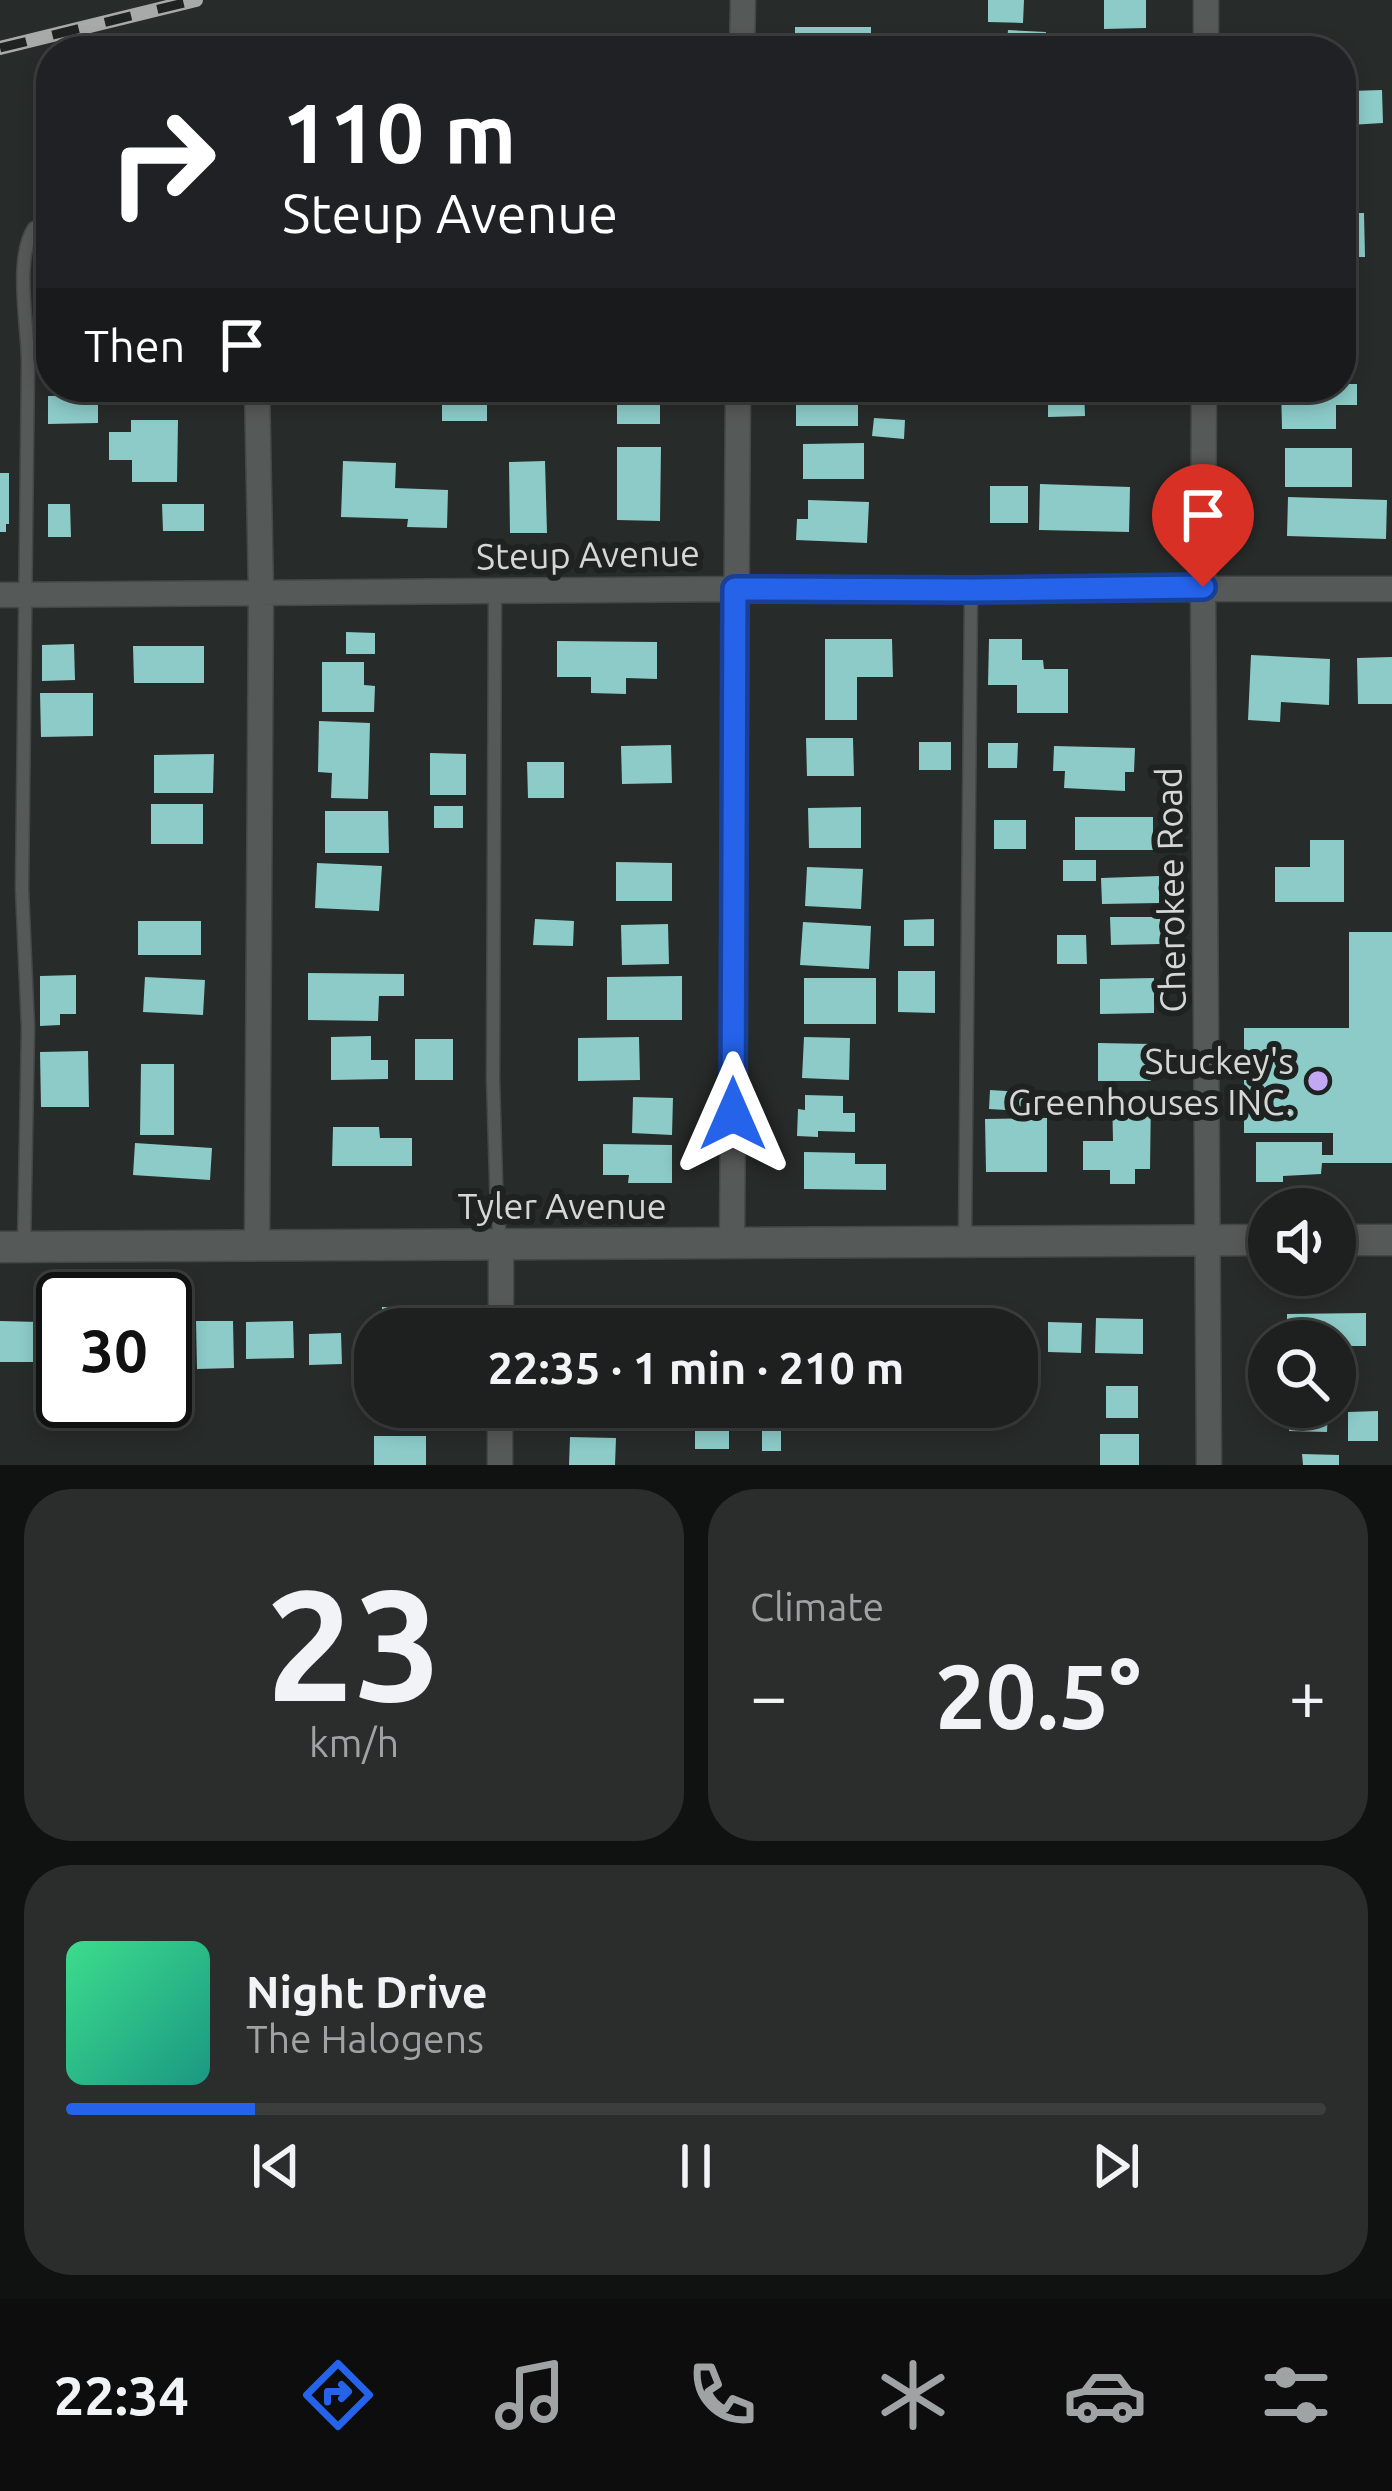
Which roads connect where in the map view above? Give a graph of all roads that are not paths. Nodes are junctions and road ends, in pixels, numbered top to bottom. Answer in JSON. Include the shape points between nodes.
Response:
{"nodes":[{"id":1,"x":743,"y":0,"type":"edge"},
{"id":2,"x":1206,"y":0,"type":"edge"},
{"id":3,"x":742,"y":36,"type":"edge"},
{"id":4,"x":1206,"y":36,"type":"edge"},
{"id":5,"x":36,"y":227,"type":"edge"},
{"id":6,"x":257,"y":402,"type":"edge"},
{"id":7,"x":738,"y":402,"type":"edge"},
{"id":8,"x":1204,"y":402,"type":"edge"},
{"id":9,"x":1203,"y":587,"type":"junction"},
{"id":10,"x":735,"y":589,"type":"junction"},
{"id":11,"x":1392,"y":589,"type":"edge"},
{"id":12,"x":970,"y":590,"type":"junction"},
{"id":13,"x":495,"y":591,"type":"junction"},
{"id":14,"x":261,"y":592,"type":"junction"},
{"id":15,"x":13,"y":595,"type":"edge"},
{"id":16,"x":1209,"y":1240,"type":"junction"},
{"id":17,"x":1248,"y":1240,"type":"edge"},
{"id":18,"x":1356,"y":1240,"type":"edge"},
{"id":19,"x":1392,"y":1240,"type":"edge"},
{"id":20,"x":965,"y":1242,"type":"junction"},
{"id":21,"x":731,"y":1243,"type":"junction"},
{"id":22,"x":501,"y":1244,"type":"junction"},
{"id":23,"x":257,"y":1245,"type":"junction"},
{"id":24,"x":12,"y":1246,"type":"edge"},
{"id":25,"x":501,"y":1308,"type":"edge"},
{"id":26,"x":500,"y":1428,"type":"edge"},
{"id":27,"x":500,"y":1465,"type":"edge"},
{"id":28,"x":1209,"y":1465,"type":"edge"}],
"edges":[{"from":1,"to":3,"type":"street"},
{"from":2,"to":4,"type":"street"},
{"from":5,"to":15,"type":"lane","via":[[26,240],[28,427]]},
{"from":6,"to":14,"type":"street"},
{"from":7,"to":10,"type":"street"},
{"from":8,"to":9,"type":"street","name":"Cherokee Road"},
{"from":9,"to":11,"type":"street","name":"Steup Avenue"},
{"from":9,"to":12,"type":"street","name":"Steup Avenue"},
{"from":9,"to":16,"type":"street","name":"Cherokee Road"},
{"from":10,"to":12,"type":"street","name":"Steup Avenue"},
{"from":10,"to":13,"type":"street","name":"Steup Avenue"},
{"from":10,"to":21,"type":"street"},
{"from":12,"to":20,"type":"lane"},
{"from":13,"to":14,"type":"street","name":"Steup Avenue"},
{"from":13,"to":22,"type":"lane","via":[[492,1058]]},
{"from":14,"to":15,"type":"street","name":"Steup Avenue"},
{"from":14,"to":23,"type":"street"},
{"from":15,"to":24,"type":"lane","via":[[28,1028]]},
{"from":16,"to":17,"type":"street","name":"Tyler Avenue"},
{"from":16,"to":20,"type":"street","name":"Tyler Avenue"},
{"from":16,"to":28,"type":"street","name":"Cherokee Road"},
{"from":18,"to":19,"type":"street"},
{"from":20,"to":21,"type":"street","name":"Tyler Avenue"},
{"from":21,"to":22,"type":"street","name":"Tyler Avenue"},
{"from":22,"to":23,"type":"street","name":"Tyler Avenue"},
{"from":22,"to":25,"type":"street"},
{"from":23,"to":24,"type":"street","name":"Tyler Avenue"},
{"from":26,"to":27,"type":"street"}]}
